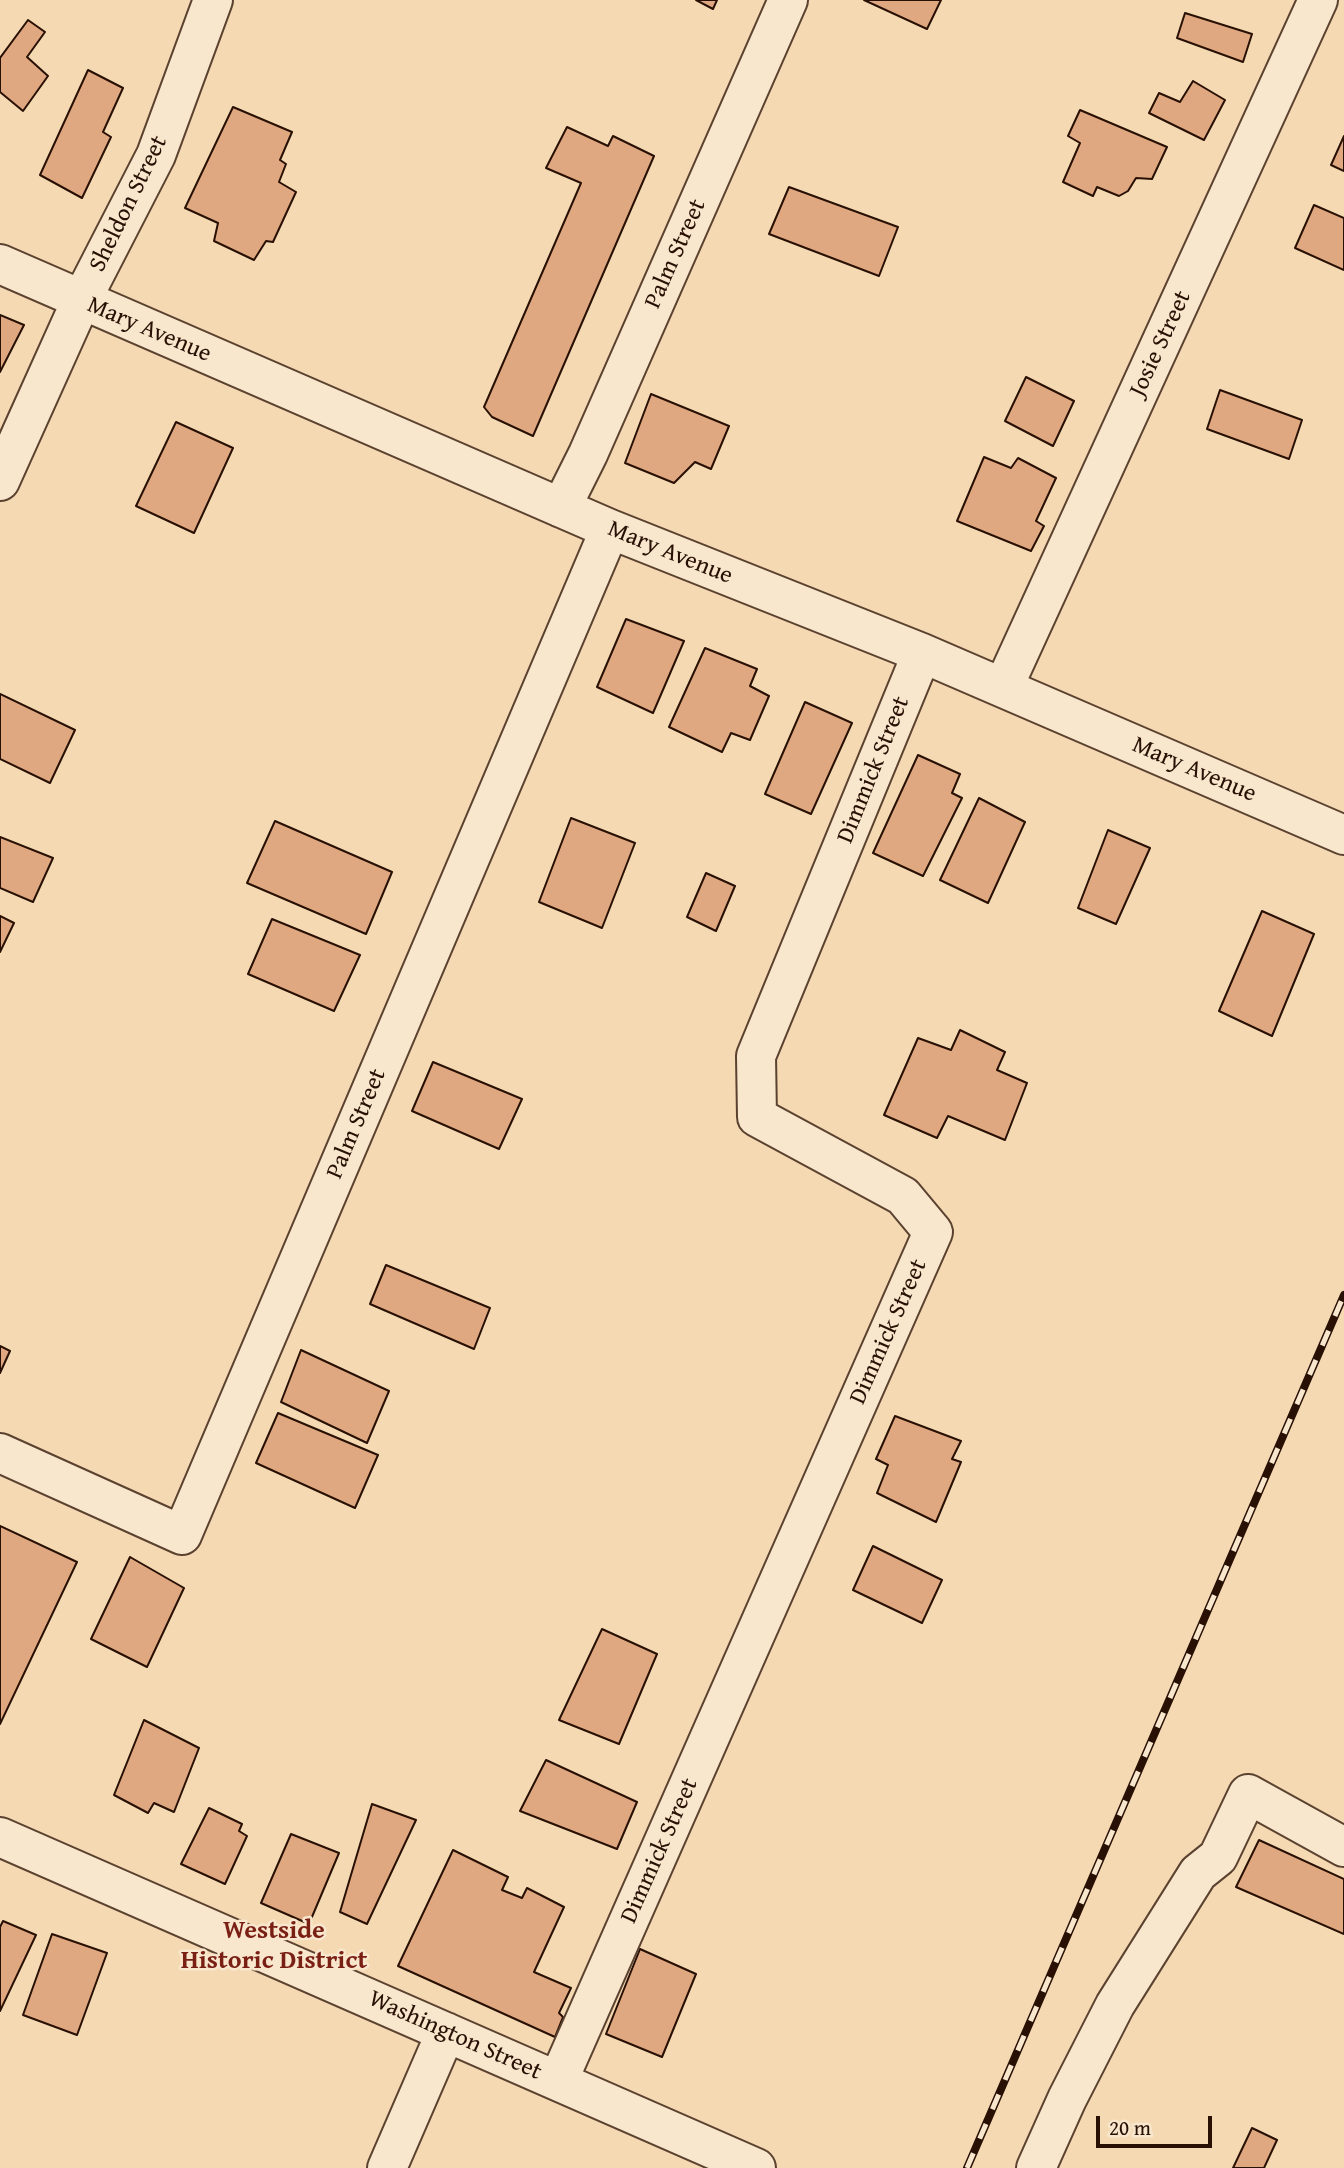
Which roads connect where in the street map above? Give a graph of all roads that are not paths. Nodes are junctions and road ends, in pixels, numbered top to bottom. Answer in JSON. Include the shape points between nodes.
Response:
{"nodes":[{"id":1,"x":213,"y":0,"type":"edge"},
{"id":2,"x":788,"y":0,"type":"edge"},
{"id":3,"x":1318,"y":0,"type":"edge"},
{"id":4,"x":0,"y":264,"type":"edge"},
{"id":5,"x":81,"y":301,"type":"junction"},
{"id":6,"x":0,"y":481,"type":"edge"},
{"id":7,"x":561,"y":508,"type":"junction"},
{"id":8,"x":610,"y":529,"type":"junction"},
{"id":9,"x":922,"y":653,"type":"junction"},
{"id":10,"x":1003,"y":688,"type":"junction"},
{"id":11,"x":1344,"y":835,"type":"edge"},
{"id":12,"x":0,"y":1453,"type":"edge"},
{"id":13,"x":0,"y":1837,"type":"edge"},
{"id":14,"x":1344,"y":1847,"type":"edge"},
{"id":15,"x":446,"y":2032,"type":"junction"},
{"id":16,"x":558,"y":2081,"type":"junction"},
{"id":17,"x":387,"y":2168,"type":"edge"},
{"id":18,"x":756,"y":2168,"type":"edge"},
{"id":19,"x":1036,"y":2168,"type":"edge"}],
"edges":[{"from":1,"to":5,"type":"street","name":"Sheldon Street","via":[[156,155]]},
{"from":2,"to":7,"type":"street","name":"Palm Street"},
{"from":3,"to":10,"type":"street","name":"Josie Street"},
{"from":4,"to":5,"type":"street","name":"Mary Avenue"},
{"from":5,"to":6,"type":"street","name":"Sheldon Street"},
{"from":5,"to":7,"type":"street","name":"Mary Avenue"},
{"from":7,"to":8,"type":"street","name":"Mary Avenue"},
{"from":8,"to":9,"type":"street","name":"Mary Avenue"},
{"from":8,"to":12,"type":"street","name":"Palm Street","via":[[182,1535]]},
{"from":9,"to":10,"type":"street","name":"Mary Avenue"},
{"from":9,"to":16,"type":"street","name":"Dimmick Street","via":[[756,1055],[757,1118],[903,1196],[933,1233]]},
{"from":10,"to":11,"type":"street","name":"Mary Avenue"},
{"from":13,"to":15,"type":"street","name":"Washington Street"},
{"from":14,"to":19,"type":"street","via":[[1248,1794],[1218,1857],[1198,1873],[1115,2006]]},
{"from":15,"to":16,"type":"street","name":"Washington Street"},
{"from":15,"to":17,"type":"street"},
{"from":16,"to":18,"type":"street","name":"Washington Street"}]}
